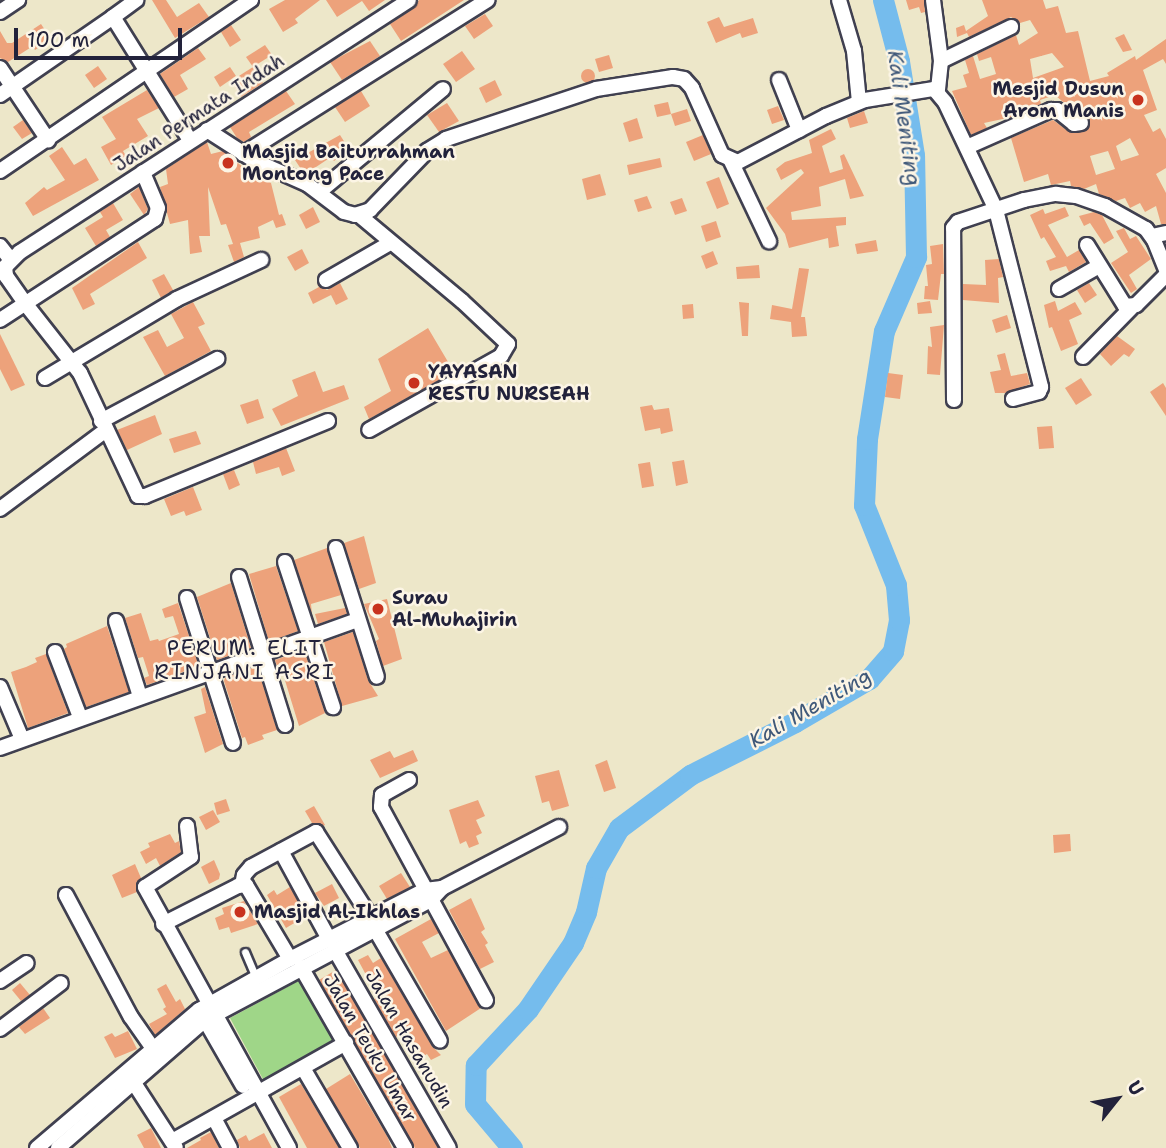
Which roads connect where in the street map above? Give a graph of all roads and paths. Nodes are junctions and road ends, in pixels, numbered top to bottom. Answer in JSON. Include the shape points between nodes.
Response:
{"nodes":[{"id":1,"x":18,"y":0,"type":"edge"},
{"id":2,"x":136,"y":0,"type":"edge"},
{"id":3,"x":251,"y":0,"type":"edge"},
{"id":4,"x":409,"y":0,"type":"edge"},
{"id":5,"x":488,"y":0,"type":"edge"},
{"id":6,"x":839,"y":0,"type":"edge"},
{"id":7,"x":933,"y":0,"type":"edge"},
{"id":8,"x":0,"y":12,"type":"edge"},
{"id":9,"x":113,"y":17,"type":"junction"},
{"id":10,"x":1010,"y":27,"type":"dead end"},
{"id":11,"x":941,"y":61,"type":"junction"},
{"id":12,"x":0,"y":68,"type":"edge"},
{"id":13,"x":148,"y":71,"type":"junction"},
{"id":14,"x":779,"y":80,"type":"dead end"},
{"id":15,"x":443,"y":89,"type":"dead end"},
{"id":16,"x":6,"y":91,"type":"edge"},
{"id":17,"x":934,"y":91,"type":"junction"},
{"id":18,"x":862,"y":101,"type":"junction"},
{"id":19,"x":1081,"y":124,"type":"dead end"},
{"id":20,"x":207,"y":130,"type":"junction"},
{"id":21,"x":799,"y":130,"type":"junction"},
{"id":22,"x":48,"y":140,"type":"junction"},
{"id":23,"x":190,"y":140,"type":"junction"},
{"id":24,"x":967,"y":147,"type":"junction"},
{"id":25,"x":243,"y":154,"type":"junction"},
{"id":26,"x":731,"y":161,"type":"junction"},
{"id":27,"x":0,"y":171,"type":"edge"},
{"id":28,"x":143,"y":172,"type":"junction"},
{"id":29,"x":319,"y":192,"type":"junction"},
{"id":30,"x":996,"y":210,"type":"junction"},
{"id":31,"x":359,"y":215,"type":"junction"},
{"id":32,"x":1159,"y":234,"type":"edge"},
{"id":33,"x":769,"y":241,"type":"dead end"},
{"id":34,"x":390,"y":243,"type":"junction"},
{"id":35,"x":1087,"y":245,"type":"dead end"},
{"id":36,"x":0,"y":246,"type":"edge"},
{"id":37,"x":10,"y":259,"type":"junction"},
{"id":38,"x":261,"y":260,"type":"dead end"},
{"id":39,"x":1100,"y":267,"type":"junction"},
{"id":40,"x":1166,"y":272,"type":"edge"},
{"id":41,"x":326,"y":280,"type":"dead end"},
{"id":42,"x":1059,"y":289,"type":"dead end"},
{"id":43,"x":25,"y":303,"type":"junction"},
{"id":44,"x":1132,"y":307,"type":"junction"},
{"id":45,"x":0,"y":320,"type":"edge"},
{"id":46,"x":1083,"y":357,"type":"dead end"},
{"id":47,"x":216,"y":359,"type":"dead end"},
{"id":48,"x":72,"y":361,"type":"junction"},
{"id":49,"x":45,"y":378,"type":"dead end"},
{"id":50,"x":1013,"y":399,"type":"dead end"},
{"id":51,"x":954,"y":400,"type":"dead end"},
{"id":52,"x":328,"y":421,"type":"dead end"},
{"id":53,"x":104,"y":426,"type":"junction"},
{"id":54,"x":369,"y":430,"type":"dead end"},
{"id":55,"x":0,"y":509,"type":"edge"},
{"id":56,"x":336,"y":548,"type":"dead end"},
{"id":57,"x":285,"y":562,"type":"dead end"},
{"id":58,"x":239,"y":577,"type":"dead end"},
{"id":59,"x":187,"y":598,"type":"dead end"},
{"id":60,"x":358,"y":620,"type":"junction"},
{"id":61,"x":116,"y":621,"type":"dead end"},
{"id":62,"x":309,"y":637,"type":"junction"},
{"id":63,"x":55,"y":652,"type":"dead end"},
{"id":64,"x":261,"y":653,"type":"junction"},
{"id":65,"x":211,"y":671,"type":"junction"},
{"id":66,"x":377,"y":677,"type":"dead end"},
{"id":67,"x":0,"y":687,"type":"edge"},
{"id":68,"x":140,"y":696,"type":"junction"},
{"id":69,"x":333,"y":707,"type":"dead end"},
{"id":70,"x":80,"y":717,"type":"junction"},
{"id":71,"x":285,"y":725,"type":"dead end"},
{"id":72,"x":22,"y":739,"type":"junction"},
{"id":73,"x":233,"y":743,"type":"dead end"},
{"id":74,"x":0,"y":748,"type":"edge"},
{"id":75,"x":410,"y":780,"type":"dead end"},
{"id":76,"x":187,"y":826,"type":"dead end"},
{"id":77,"x":559,"y":827,"type":"dead end"},
{"id":78,"x":281,"y":851,"type":"junction"},
{"id":79,"x":242,"y":885,"type":"junction"},
{"id":80,"x":66,"y":895,"type":"dead end"},
{"id":81,"x":428,"y":895,"type":"junction"},
{"id":82,"x":373,"y":923,"type":"junction"},
{"id":83,"x":163,"y":924,"type":"junction"},
{"id":84,"x":332,"y":944,"type":"junction"},
{"id":85,"x":245,"y":952,"type":"dead end"},
{"id":86,"x":27,"y":963,"type":"dead end"},
{"id":87,"x":296,"y":963,"type":"junction"},
{"id":88,"x":256,"y":978,"type":"junction"},
{"id":89,"x":0,"y":981,"type":"edge"},
{"id":90,"x":61,"y":982,"type":"dead end"},
{"id":91,"x":486,"y":1000,"type":"dead end"},
{"id":92,"x":207,"y":1013,"type":"junction"},
{"id":93,"x":0,"y":1029,"type":"edge"},
{"id":94,"x":440,"y":1041,"type":"dead end"},
{"id":95,"x":346,"y":1044,"type":"junction"},
{"id":96,"x":153,"y":1049,"type":"junction"},
{"id":97,"x":303,"y":1068,"type":"junction"},
{"id":98,"x":134,"y":1083,"type":"junction"},
{"id":99,"x":254,"y":1096,"type":"junction"},
{"id":100,"x":214,"y":1118,"type":"junction"},
{"id":101,"x":174,"y":1145,"type":"edge"},
{"id":102,"x":37,"y":1148,"type":"edge"},
{"id":103,"x":58,"y":1148,"type":"edge"},
{"id":104,"x":230,"y":1148,"type":"edge"},
{"id":105,"x":279,"y":1148,"type":"edge"},
{"id":106,"x":289,"y":1148,"type":"edge"},
{"id":107,"x":350,"y":1148,"type":"edge"},
{"id":108,"x":405,"y":1148,"type":"edge"},
{"id":109,"x":449,"y":1148,"type":"edge"}],
"edges":[{"from":1,"to":8,"type":"street"},
{"from":2,"to":9,"type":"street"},
{"from":3,"to":13,"type":"street"},
{"from":4,"to":20,"type":"street","name":"Jalan Permata Indah"},
{"from":5,"to":25,"type":"street"},
{"from":6,"to":18,"type":"street"},
{"from":7,"to":11,"type":"street"},
{"from":9,"to":13,"type":"street"},
{"from":9,"to":16,"type":"street"},
{"from":10,"to":11,"type":"street"},
{"from":11,"to":17,"type":"street"},
{"from":12,"to":16,"type":"street"},
{"from":13,"to":22,"type":"street"},
{"from":13,"to":23,"type":"street"},
{"from":14,"to":21,"type":"street"},
{"from":15,"to":29,"type":"street"},
{"from":16,"to":22,"type":"street"},
{"from":17,"to":18,"type":"street"},
{"from":17,"to":24,"type":"street"},
{"from":18,"to":21,"type":"street"},
{"from":19,"to":24,"type":"street","via":[[1051,110]]},
{"from":20,"to":23,"type":"street","name":"Jalan Permata Indah"},
{"from":20,"to":25,"type":"street"},
{"from":21,"to":26,"type":"street","via":[[743,161]]},
{"from":22,"to":27,"type":"street"},
{"from":23,"to":28,"type":"street","name":"Jalan Permata Indah"},
{"from":24,"to":30,"type":"street"},
{"from":25,"to":29,"type":"street"},
{"from":26,"to":31,"type":"street","via":[[722,155],[690,83],[673,77],[582,92],[456,135],[427,151],[373,207]]},
{"from":26,"to":33,"type":"street"},
{"from":28,"to":37,"type":"street","name":"Jalan Permata Indah"},
{"from":28,"to":43,"type":"street","via":[[158,208],[155,219]]},
{"from":29,"to":31,"type":"street","via":[[344,212]]},
{"from":30,"to":32,"type":"street","via":[[1046,195],[1076,196]]},
{"from":30,"to":50,"type":"street","via":[[1041,387],[1039,392]]},
{"from":30,"to":51,"type":"street","via":[[958,222],[953,228]]},
{"from":31,"to":34,"type":"street"},
{"from":32,"to":40,"type":"street"},
{"from":34,"to":41,"type":"street"},
{"from":34,"to":54,"type":"street","via":[[505,338],[507,349]]},
{"from":35,"to":39,"type":"street"},
{"from":36,"to":37,"type":"street"},
{"from":37,"to":43,"type":"street","via":[[6,274]]},
{"from":38,"to":48,"type":"street","via":[[177,299]]},
{"from":39,"to":42,"type":"street"},
{"from":39,"to":44,"type":"street","via":[[1122,303]]},
{"from":40,"to":44,"type":"street"},
{"from":43,"to":45,"type":"street"},
{"from":43,"to":48,"type":"street"},
{"from":44,"to":46,"type":"street"},
{"from":47,"to":53,"type":"street"},
{"from":48,"to":49,"type":"street"},
{"from":48,"to":53,"type":"street"},
{"from":52,"to":53,"type":"street","via":[[141,497],[134,492]]},
{"from":53,"to":55,"type":"street"},
{"from":56,"to":60,"type":"street"},
{"from":57,"to":62,"type":"street"},
{"from":58,"to":64,"type":"street"},
{"from":59,"to":65,"type":"street"},
{"from":60,"to":62,"type":"street"},
{"from":60,"to":66,"type":"street"},
{"from":61,"to":68,"type":"street"},
{"from":62,"to":64,"type":"street"},
{"from":62,"to":69,"type":"street"},
{"from":63,"to":70,"type":"street"},
{"from":64,"to":65,"type":"street"},
{"from":64,"to":71,"type":"street"},
{"from":65,"to":68,"type":"street"},
{"from":65,"to":73,"type":"street"},
{"from":67,"to":72,"type":"street"},
{"from":68,"to":70,"type":"street"},
{"from":70,"to":72,"type":"street"},
{"from":72,"to":74,"type":"street"},
{"from":75,"to":81,"type":"street","via":[[382,794],[380,802]]},
{"from":76,"to":83,"type":"street","via":[[191,857],[145,887]]},
{"from":77,"to":81,"type":"street"},
{"from":78,"to":79,"type":"street","via":[[247,870]]},
{"from":78,"to":82,"type":"street","via":[[313,832],[319,834]]},
{"from":78,"to":84,"type":"street","name":"Jalan Hasanudin"},
{"from":79,"to":83,"type":"street"},
{"from":79,"to":87,"type":"street","name":"Jalan Teuku Umar","via":[[249,888]]},
{"from":80,"to":96,"type":"street"},
{"from":81,"to":82,"type":"street"},
{"from":81,"to":91,"type":"street"},
{"from":82,"to":84,"type":"street"},
{"from":82,"to":94,"type":"street"},
{"from":83,"to":92,"type":"street"},
{"from":84,"to":87,"type":"street"},
{"from":84,"to":109,"type":"street","name":"Jalan Hasanudin"},
{"from":85,"to":88,"type":"lane"},
{"from":86,"to":89,"type":"street"},
{"from":87,"to":88,"type":"street"},
{"from":87,"to":92,"type":"street"},
{"from":87,"to":95,"type":"street","name":"Jalan Teuku Umar"},
{"from":88,"to":92,"type":"street"},
{"from":90,"to":93,"type":"street"},
{"from":92,"to":96,"type":"street"},
{"from":92,"to":98,"type":"street"},
{"from":92,"to":99,"type":"street"},
{"from":95,"to":97,"type":"street"},
{"from":95,"to":108,"type":"street","name":"Jalan Teuku Umar"},
{"from":96,"to":102,"type":"street"},
{"from":97,"to":99,"type":"street"},
{"from":97,"to":107,"type":"street"},
{"from":98,"to":101,"type":"street"},
{"from":98,"to":103,"type":"street"},
{"from":99,"to":100,"type":"street"},
{"from":99,"to":105,"type":"street"},
{"from":99,"to":106,"type":"street"},
{"from":100,"to":101,"type":"street"},
{"from":100,"to":104,"type":"street"}]}
